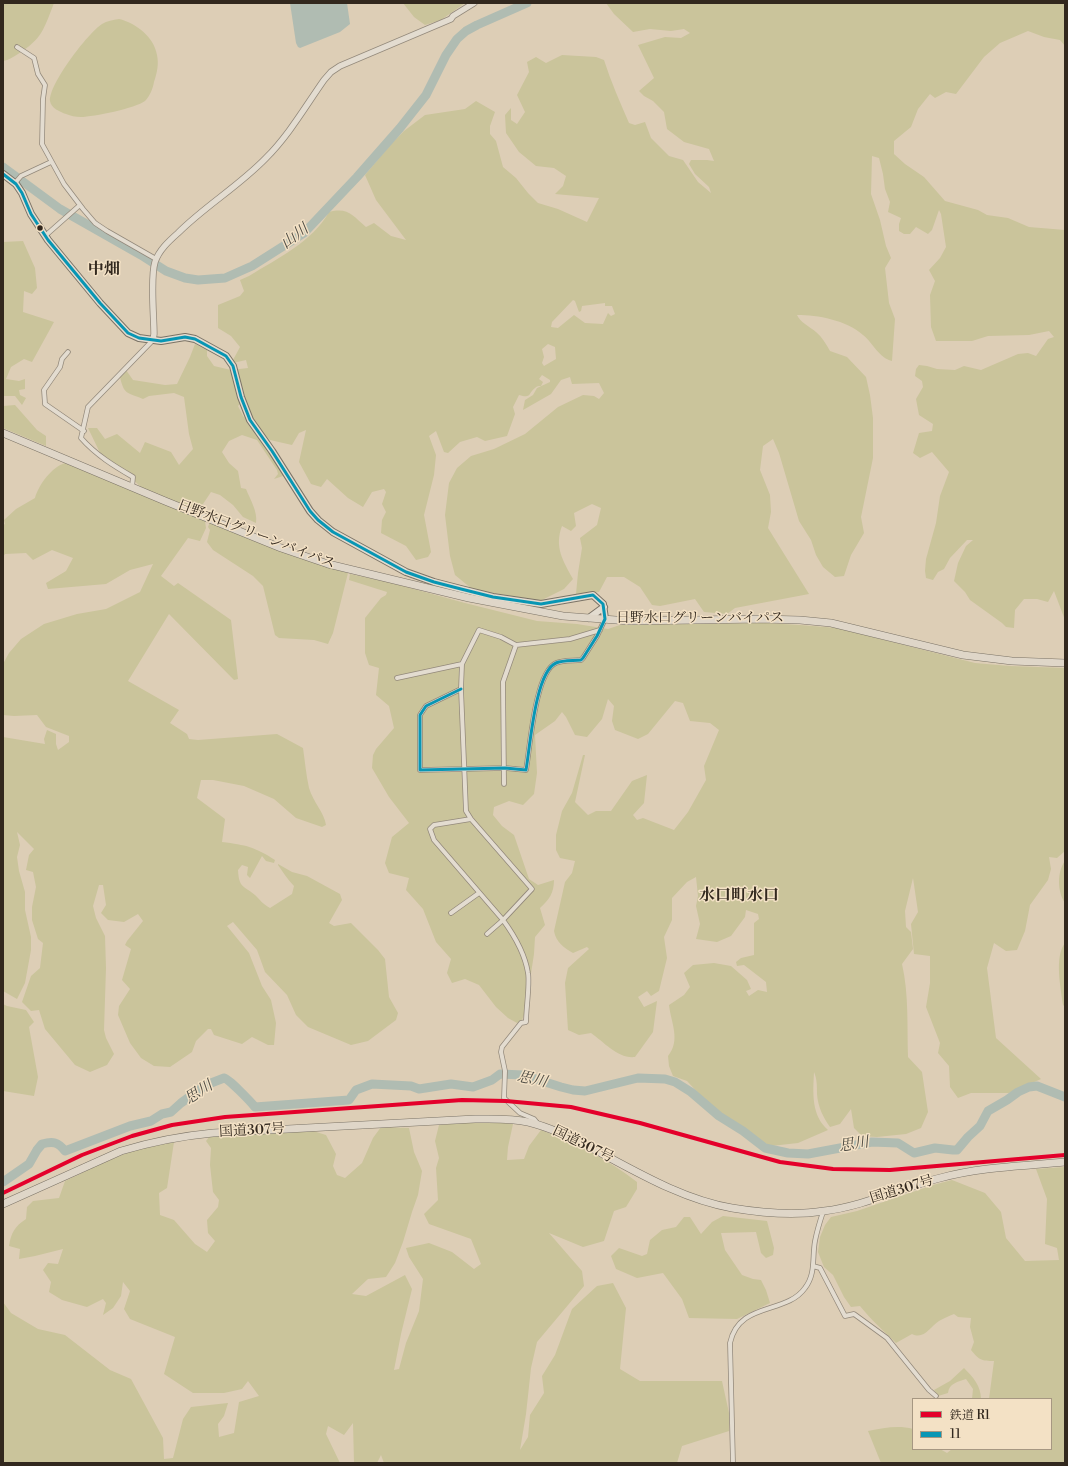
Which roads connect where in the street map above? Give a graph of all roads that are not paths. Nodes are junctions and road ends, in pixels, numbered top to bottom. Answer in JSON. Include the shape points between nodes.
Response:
{"nodes":[{"id":1,"x":474,"y":3,"type":"edge"},
{"id":2,"x":17,"y":48,"type":"dead end"},
{"id":3,"x":51,"y":162,"type":"junction"},
{"id":4,"x":3,"y":174,"type":"edge"},
{"id":5,"x":15,"y":182,"type":"junction"},
{"id":6,"x":80,"y":205,"type":"junction"},
{"id":7,"x":45,"y":236,"type":"junction"},
{"id":8,"x":156,"y":260,"type":"junction"},
{"id":9,"x":153,"y":340,"type":"junction"},
{"id":10,"x":68,"y":352,"type":"dead end"},
{"id":11,"x":84,"y":431,"type":"junction"},
{"id":12,"x":3,"y":433,"type":"edge"},
{"id":13,"x":132,"y":487,"type":"junction"},
{"id":14,"x":604,"y":607,"type":"junction"},
{"id":15,"x":589,"y":618,"type":"junction"},
{"id":16,"x":605,"y":619,"type":"junction"},
{"id":17,"x":600,"y":630,"type":"junction"},
{"id":18,"x":516,"y":646,"type":"junction"},
{"id":19,"x":1065,"y":663,"type":"edge"},
{"id":20,"x":462,"y":664,"type":"junction"},
{"id":21,"x":397,"y":678,"type":"dead end"},
{"id":22,"x":462,"y":689,"type":"junction"},
{"id":23,"x":505,"y":768,"type":"junction"},
{"id":24,"x":465,"y":770,"type":"junction"},
{"id":25,"x":504,"y":784,"type":"dead end"},
{"id":26,"x":471,"y":819,"type":"junction"},
{"id":27,"x":479,"y":893,"type":"junction"},
{"id":28,"x":451,"y":913,"type":"dead end"},
{"id":29,"x":502,"y":920,"type":"junction"},
{"id":30,"x":487,"y":934,"type":"dead end"},
{"id":31,"x":538,"y":1125,"type":"junction"},
{"id":32,"x":1065,"y":1162,"type":"edge"},
{"id":33,"x":3,"y":1204,"type":"edge"},
{"id":34,"x":823,"y":1212,"type":"junction"},
{"id":35,"x":813,"y":1266,"type":"junction"},
{"id":36,"x":936,"y":1396,"type":"dead end"},
{"id":37,"x":733,"y":1463,"type":"edge"}],
"edges":[{"from":1,"to":8,"type":"street","via":[[453,16],[451,20],[331,72],[271,154],[186,225],[165,245]]},
{"from":2,"to":3,"type":"street","via":[[34,58],[38,74],[46,85],[43,99],[42,144]]},
{"from":3,"to":5,"type":"street","via":[[21,176]]},
{"from":3,"to":6,"type":"street"},
{"from":4,"to":5,"type":"main road"},
{"from":5,"to":7,"type":"main road"},
{"from":6,"to":7,"type":"street"},
{"from":6,"to":8,"type":"street","via":[[95,223]]},
{"from":7,"to":9,"type":"main road","via":[[128,333]]},
{"from":8,"to":9,"type":"street"},
{"from":9,"to":11,"type":"street","via":[[88,407]]},
{"from":9,"to":14,"type":"main road","via":[[185,337],[195,339],[226,356],[233,366],[250,420],[310,511],[333,532],[406,572],[434,582],[493,597],[541,604],[593,595],[604,604]]},
{"from":10,"to":11,"type":"street","via":[[44,390],[42,405]]},
{"from":11,"to":13,"type":"street","via":[[81,438],[88,446],[133,477]]},
{"from":12,"to":13,"type":"highway","name":"日野水口グリーンバイパス"},
{"from":13,"to":15,"type":"highway","name":"日野水口グリーンバイパス","via":[[328,564],[526,610]]},
{"from":14,"to":15,"type":"main road"},
{"from":14,"to":16,"type":"main road"},
{"from":15,"to":16,"type":"highway","name":"日野水口グリーンバイパス"},
{"from":16,"to":17,"type":"street"},
{"from":16,"to":19,"type":"highway","name":"日野水口グリーンバイパス","via":[[800,620],[831,623],[926,647],[988,659]]},
{"from":17,"to":18,"type":"street","via":[[570,639]]},
{"from":17,"to":23,"type":"street","via":[[581,660],[556,663],[543,677],[538,693],[526,770]]},
{"from":18,"to":20,"type":"street","via":[[479,630]]},
{"from":18,"to":23,"type":"street","via":[[503,682]]},
{"from":20,"to":21,"type":"street"},
{"from":20,"to":22,"type":"street"},
{"from":22,"to":24,"type":"street"},
{"from":22,"to":24,"type":"street","via":[[426,706],[420,715],[420,770]]},
{"from":23,"to":24,"type":"street"},
{"from":23,"to":25,"type":"street"},
{"from":24,"to":26,"type":"street","via":[[466,811]]},
{"from":26,"to":27,"type":"street","via":[[434,825],[430,829],[434,840]]},
{"from":26,"to":29,"type":"street","via":[[532,889]]},
{"from":27,"to":28,"type":"street"},
{"from":27,"to":29,"type":"street"},
{"from":29,"to":30,"type":"street"},
{"from":29,"to":31,"type":"street","via":[[520,949],[528,973],[526,1022],[521,1023],[502,1047],[501,1052],[505,1071],[504,1098],[520,1113],[534,1119]]},
{"from":31,"to":33,"type":"highway","name":"国道307号","via":[[499,1119],[194,1135],[121,1151]]},
{"from":31,"to":34,"type":"highway","name":"国道307号","via":[[562,1132],[681,1193],[705,1202],[754,1211]]},
{"from":32,"to":34,"type":"highway","name":"国道307号","via":[[969,1172]]},
{"from":34,"to":35,"type":"street","via":[[815,1242]]},
{"from":35,"to":36,"type":"street","via":[[820,1268],[845,1316],[854,1314],[887,1338]]},
{"from":35,"to":37,"type":"street","via":[[810,1282],[802,1292],[742,1320],[734,1330],[730,1342]]}]}
